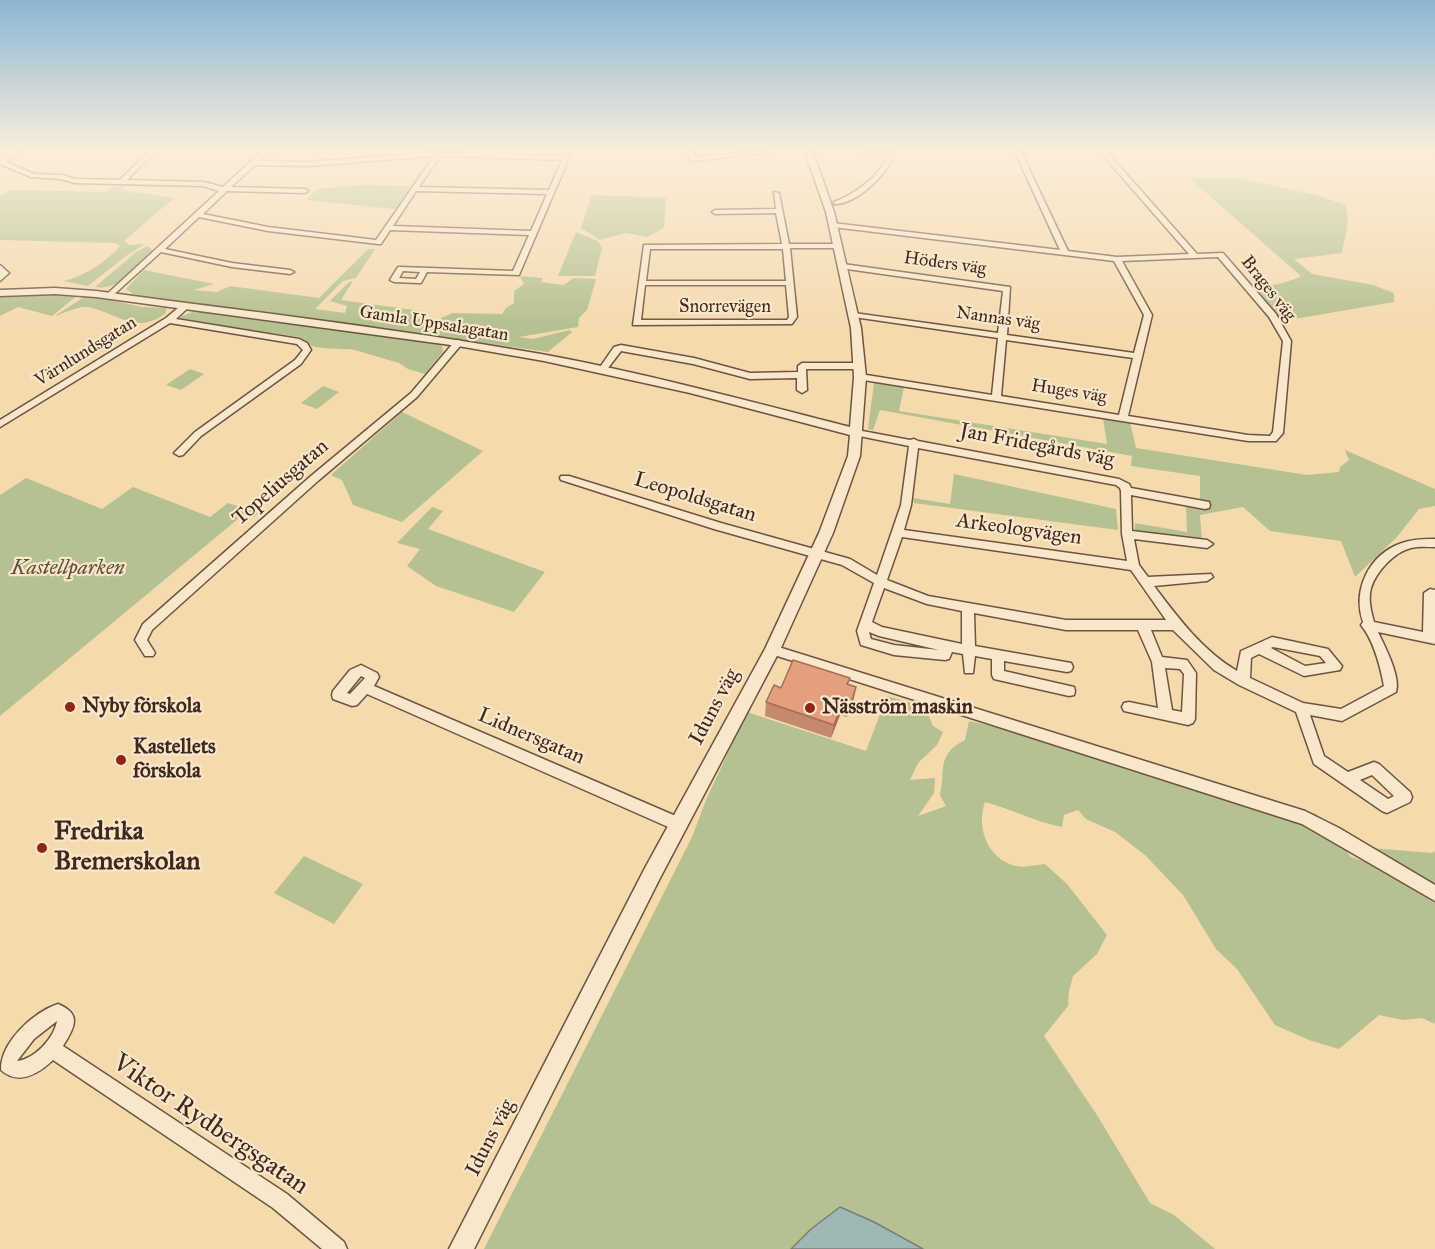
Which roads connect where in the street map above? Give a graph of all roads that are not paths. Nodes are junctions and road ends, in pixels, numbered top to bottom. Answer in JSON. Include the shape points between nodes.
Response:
{"nodes":[{"id":1,"x":203,"y":210,"type":"edge"},
{"id":2,"x":398,"y":210,"type":"edge"},
{"id":3,"x":544,"y":210,"type":"edge"},
{"id":4,"x":829,"y":210,"type":"edge"},
{"id":5,"x":1045,"y":210,"type":"edge"},
{"id":6,"x":1155,"y":210,"type":"edge"},
{"id":7,"x":780,"y":211,"type":"joint"},
{"id":8,"x":715,"y":212,"type":"dead end"},
{"id":9,"x":198,"y":215,"type":"junction"},
{"id":10,"x":833,"y":225,"type":"junction"},
{"id":11,"x":386,"y":228,"type":"junction"},
{"id":12,"x":533,"y":233,"type":"junction"},
{"id":13,"x":786,"y":246,"type":"junction"},
{"id":14,"x":838,"y":246,"type":"junction"},
{"id":15,"x":161,"y":250,"type":"junction"},
{"id":16,"x":1065,"y":253,"type":"junction"},
{"id":17,"x":1195,"y":256,"type":"junction"},
{"id":18,"x":1118,"y":259,"type":"junction"},
{"id":19,"x":843,"y":266,"type":"junction"},
{"id":20,"x":0,"y":267,"type":"edge"},
{"id":21,"x":425,"y":270,"type":"dead end"},
{"id":22,"x":290,"y":272,"type":"dead end"},
{"id":23,"x":0,"y":279,"type":"edge"},
{"id":24,"x":642,"y":283,"type":"junction"},
{"id":25,"x":789,"y":283,"type":"junction"},
{"id":26,"x":0,"y":292,"type":"edge"},
{"id":27,"x":110,"y":296,"type":"junction"},
{"id":28,"x":187,"y":305,"type":"junction"},
{"id":29,"x":854,"y":315,"type":"junction"},
{"id":30,"x":169,"y":320,"type":"junction"},
{"id":31,"x":1000,"y":336,"type":"junction"},
{"id":32,"x":458,"y":343,"type":"junction"},
{"id":33,"x":1137,"y":356,"type":"junction"},
{"id":34,"x":860,"y":366,"type":"junction"},
{"id":35,"x":602,"y":370,"type":"junction"},
{"id":36,"x":802,"y":375,"type":"junction"},
{"id":37,"x":860,"y":378,"type":"junction"},
{"id":38,"x":802,"y":390,"type":"dead end"},
{"id":39,"x":996,"y":397,"type":"junction"},
{"id":40,"x":1123,"y":417,"type":"junction"},
{"id":41,"x":0,"y":424,"type":"edge"},
{"id":42,"x":857,"y":432,"type":"junction"},
{"id":43,"x":1273,"y":439,"type":"joint"},
{"id":44,"x":915,"y":442,"type":"junction"},
{"id":45,"x":179,"y":453,"type":"dead end"},
{"id":46,"x":565,"y":478,"type":"dead end"},
{"id":47,"x":1126,"y":491,"type":"junction"},
{"id":48,"x":1205,"y":505,"type":"dead end"},
{"id":49,"x":898,"y":533,"type":"junction"},
{"id":50,"x":1127,"y":534,"type":"junction"},
{"id":51,"x":1435,"y":543,"type":"edge"},
{"id":52,"x":1207,"y":544,"type":"dead end"},
{"id":53,"x":815,"y":553,"type":"junction"},
{"id":54,"x":1134,"y":566,"type":"junction"},
{"id":55,"x":1207,"y":577,"type":"dead end"},
{"id":56,"x":881,"y":582,"type":"junction"},
{"id":57,"x":1146,"y":582,"type":"junction"},
{"id":58,"x":1435,"y":596,"type":"edge"},
{"id":59,"x":968,"y":609,"type":"junction"},
{"id":60,"x":1176,"y":625,"type":"junction"},
{"id":61,"x":1367,"y":625,"type":"junction"},
{"id":62,"x":1143,"y":626,"type":"junction"},
{"id":63,"x":1432,"y":639,"type":"edge"},
{"id":64,"x":1259,"y":648,"type":"junction"},
{"id":65,"x":771,"y":650,"type":"junction"},
{"id":66,"x":969,"y":650,"type":"junction"},
{"id":67,"x":149,"y":653,"type":"dead end"},
{"id":68,"x":998,"y":656,"type":"junction"},
{"id":69,"x":1158,"y":662,"type":"junction"},
{"id":70,"x":1067,"y":667,"type":"dead end"},
{"id":71,"x":969,"y":669,"type":"dead end"},
{"id":72,"x":1243,"y":681,"type":"junction"},
{"id":73,"x":365,"y":688,"type":"dead end"},
{"id":74,"x":1069,"y":691,"type":"dead end"},
{"id":75,"x":1129,"y":707,"type":"dead end"},
{"id":76,"x":1301,"y":708,"type":"junction"},
{"id":77,"x":1166,"y":715,"type":"junction"},
{"id":78,"x":1348,"y":778,"type":"dead end"},
{"id":79,"x":680,"y":825,"type":"junction"},
{"id":80,"x":1435,"y":893,"type":"edge"},
{"id":81,"x":51,"y":1048,"type":"dead end"},
{"id":82,"x":337,"y":1249,"type":"edge"},
{"id":83,"x":461,"y":1249,"type":"edge"}],
"edges":[{"from":1,"to":9,"type":"street"},
{"from":2,"to":11,"type":"street"},
{"from":3,"to":12,"type":"street"},
{"from":4,"to":10,"type":"street","name":"Iduns väg"},
{"from":5,"to":16,"type":"street"},
{"from":6,"to":17,"type":"street"},
{"from":7,"to":8,"type":"street"},
{"from":7,"to":13,"type":"street","name":"Snorrevägen"},
{"from":9,"to":11,"type":"street","via":[[268,229],[378,242]]},
{"from":9,"to":15,"type":"street"},
{"from":10,"to":14,"type":"street","name":"Iduns väg"},
{"from":10,"to":16,"type":"street"},
{"from":11,"to":12,"type":"street"},
{"from":12,"to":21,"type":"street","via":[[516,273]]},
{"from":13,"to":14,"type":"street"},
{"from":13,"to":24,"type":"street","via":[[647,247]]},
{"from":13,"to":25,"type":"street","name":"Snorrevägen"},
{"from":14,"to":19,"type":"street","name":"Iduns väg"},
{"from":15,"to":22,"type":"street"},
{"from":15,"to":27,"type":"street"},
{"from":16,"to":18,"type":"street"},
{"from":17,"to":18,"type":"street"},
{"from":17,"to":43,"type":"street","name":"Brages väg","via":[[1220,255],[1273,316],[1287,341],[1278,433]]},
{"from":18,"to":33,"type":"street","via":[[1148,315]]},
{"from":19,"to":29,"type":"street","name":"Iduns väg"},
{"from":19,"to":31,"type":"street","name":"Höders väg","via":[[1007,289]]},
{"from":20,"to":23,"type":"street","via":[[4,273]]},
{"from":24,"to":25,"type":"street"},
{"from":24,"to":25,"type":"street","name":"Snorrevägen","via":[[636,323],[789,322],[793,317]]},
{"from":26,"to":27,"type":"street","name":"Gamla Uppsalagatan"},
{"from":27,"to":28,"type":"street","name":"Gamla Uppsalagatan"},
{"from":28,"to":30,"type":"street","name":"Värnlundsgatan"},
{"from":28,"to":32,"type":"street","name":"Gamla Uppsalagatan"},
{"from":29,"to":31,"type":"street","name":"Nannas väg"},
{"from":29,"to":34,"type":"street","name":"Iduns väg"},
{"from":30,"to":41,"type":"street","name":"Värnlundsgatan"},
{"from":30,"to":45,"type":"street","via":[[299,342],[307,350],[298,362],[198,434]]},
{"from":31,"to":33,"type":"street","name":"Nannas väg"},
{"from":31,"to":39,"type":"street","name":"Höders väg"},
{"from":32,"to":35,"type":"street","name":"Gamla Uppsalagatan"},
{"from":32,"to":67,"type":"street","name":"Topeliusgatan","via":[[414,395],[147,627],[141,640]]},
{"from":33,"to":40,"type":"street"},
{"from":34,"to":36,"type":"street","via":[[802,366]]},
{"from":34,"to":37,"type":"street","name":"Iduns väg"},
{"from":35,"to":36,"type":"street","via":[[616,349],[621,348],[750,376]]},
{"from":35,"to":42,"type":"street","name":"Gamla Uppsalagatan"},
{"from":36,"to":38,"type":"street"},
{"from":37,"to":39,"type":"street","name":"Huges väg"},
{"from":37,"to":42,"type":"street","name":"Iduns väg"},
{"from":39,"to":40,"type":"street","name":"Huges väg"},
{"from":40,"to":43,"type":"street","name":"Huges väg"},
{"from":42,"to":44,"type":"street","name":"Jan Fridegårds väg"},
{"from":42,"to":53,"type":"street","name":"Iduns väg","via":[[841,495]]},
{"from":44,"to":47,"type":"street","name":"Jan Fridegårds väg","via":[[1119,482]]},
{"from":44,"to":49,"type":"street"},
{"from":46,"to":53,"type":"street","name":"Leopoldsgatan"},
{"from":47,"to":48,"type":"street","name":"Jan Fridegårds väg"},
{"from":47,"to":50,"type":"street"},
{"from":49,"to":54,"type":"street","name":"Arkeologvägen"},
{"from":49,"to":56,"type":"street"},
{"from":50,"to":52,"type":"street"},
{"from":50,"to":54,"type":"street"},
{"from":51,"to":61,"type":"street","via":[[1412,542],[1390,555],[1373,572],[1364,598]]},
{"from":53,"to":56,"type":"street","name":"Leopoldsgatan","via":[[846,562]]},
{"from":53,"to":65,"type":"street","name":"Iduns väg"},
{"from":54,"to":57,"type":"street"},
{"from":55,"to":57,"type":"street"},
{"from":56,"to":59,"type":"street","name":"Leopoldsgatan","via":[[927,600]]},
{"from":56,"to":66,"type":"street","via":[[865,624],[879,631]]},
{"from":57,"to":60,"type":"street"},
{"from":58,"to":63,"type":"street","via":[[1430,593]]},
{"from":59,"to":62,"type":"street","name":"Leopoldsgatan","via":[[1066,625]]},
{"from":59,"to":66,"type":"street"},
{"from":60,"to":62,"type":"street","name":"Leopoldsgatan"},
{"from":60,"to":72,"type":"street","via":[[1218,666]]},
{"from":61,"to":63,"type":"street"},
{"from":61,"to":76,"type":"street","via":[[1387,666],[1390,688],[1342,715]]},
{"from":62,"to":69,"type":"street"},
{"from":64,"to":64,"type":"street","via":[[1272,642],[1324,652],[1336,666],[1304,671]]},
{"from":64,"to":72,"type":"street","via":[[1245,654]]},
{"from":65,"to":79,"type":"street","name":"Iduns väg"},
{"from":65,"to":80,"type":"street","via":[[1305,818]]},
{"from":66,"to":68,"type":"street"},
{"from":66,"to":71,"type":"street"},
{"from":68,"to":70,"type":"street"},
{"from":68,"to":74,"type":"street","via":[[998,675]]},
{"from":69,"to":77,"type":"street"},
{"from":69,"to":77,"type":"street","via":[[1183,664],[1190,673],[1188,719]]},
{"from":72,"to":76,"type":"street"},
{"from":73,"to":79,"type":"street","name":"Lidnersgatan"},
{"from":75,"to":77,"type":"street"},
{"from":76,"to":78,"type":"street","via":[[1319,760]]},
{"from":79,"to":83,"type":"street","name":"Iduns väg"},
{"from":81,"to":82,"type":"street","name":"Viktor Rydbergsgatan","via":[[280,1201]]}]}
